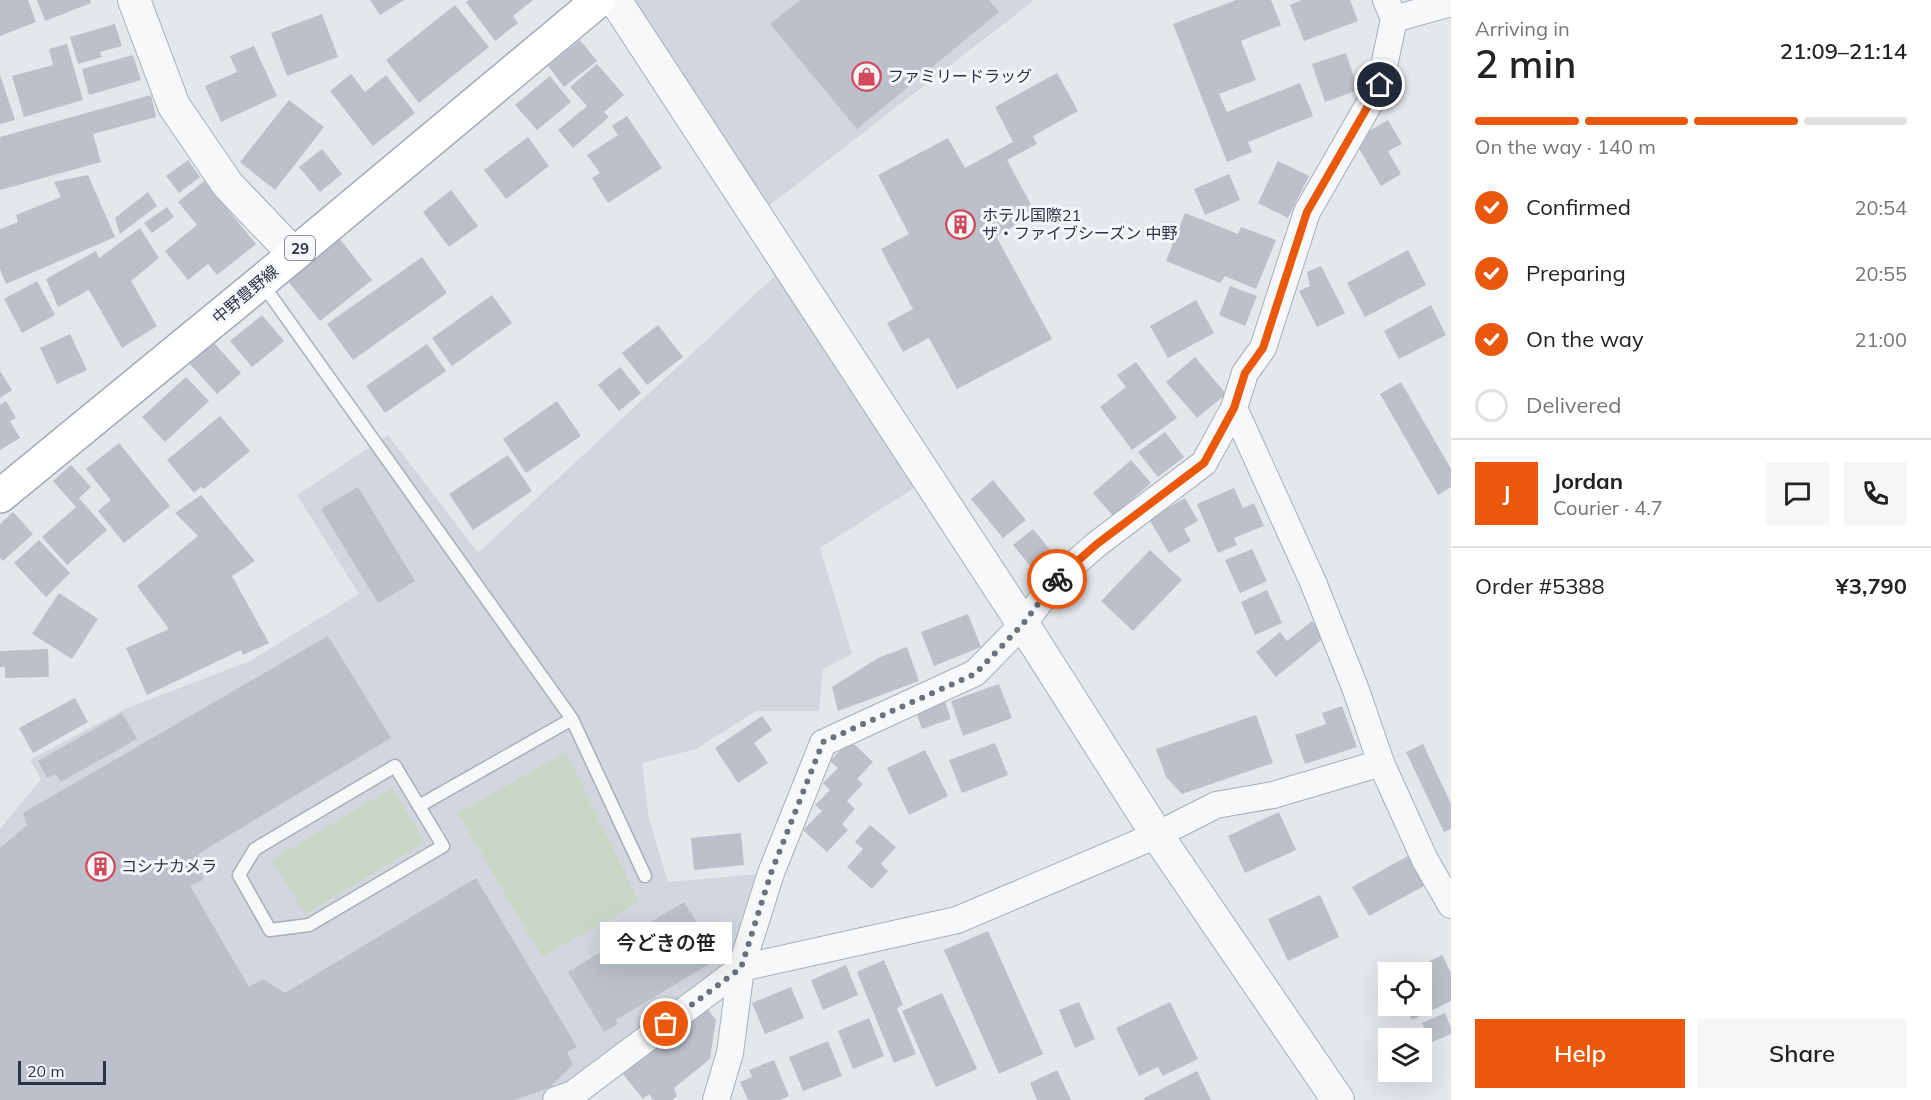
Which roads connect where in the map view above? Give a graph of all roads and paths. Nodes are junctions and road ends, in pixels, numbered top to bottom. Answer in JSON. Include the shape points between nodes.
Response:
{"nodes":[{"id":1,"x":134,"y":0,"type":"edge"},
{"id":2,"x":599,"y":0,"type":"edge"},
{"id":3,"x":615,"y":0,"type":"edge"},
{"id":4,"x":1451,"y":3,"type":"edge"},
{"id":5,"x":1390,"y":9,"type":"edge"},
{"id":6,"x":293,"y":253,"type":"junction"},
{"id":7,"x":261,"y":282,"type":"junction"},
{"id":8,"x":1234,"y":408,"type":"junction"},
{"id":9,"x":0,"y":496,"type":"edge"},
{"id":10,"x":1023,"y":624,"type":"junction"},
{"id":11,"x":572,"y":719,"type":"junction"},
{"id":12,"x":1380,"y":763,"type":"junction"},
{"id":13,"x":419,"y":806,"type":"junction"},
{"id":14,"x":1157,"y":835,"type":"junction"},
{"id":15,"x":645,"y":876,"type":"dead end"},
{"id":16,"x":1451,"y":905,"type":"edge"},
{"id":17,"x":741,"y":968,"type":"junction"},
{"id":18,"x":556,"y":1100,"type":"edge"},
{"id":19,"x":716,"y":1100,"type":"edge"},
{"id":20,"x":1338,"y":1100,"type":"edge"}],
"edges":[{"from":1,"to":6,"type":"street","via":[[174,106],[228,184]]},
{"from":2,"to":6,"type":"main road","name":"中野豊野線","number":"29"},
{"from":3,"to":10,"type":"street"},
{"from":4,"to":5,"type":"street"},
{"from":5,"to":8,"type":"street","via":[[1380,85],[1307,212],[1263,348],[1245,373]]},
{"from":6,"to":7,"type":"main road","name":"中野豊野線","number":"29"},
{"from":7,"to":9,"type":"main road","name":"中野豊野線","number":"29"},
{"from":7,"to":11,"type":"lane"},
{"from":8,"to":10,"type":"street","via":[[1204,463],[1058,578]]},
{"from":8,"to":12,"type":"street","via":[[1313,582]]},
{"from":10,"to":14,"type":"street"},
{"from":10,"to":17,"type":"street","via":[[975,674],[823,742],[771,873]]},
{"from":11,"to":13,"type":"lane"},
{"from":11,"to":15,"type":"lane"},
{"from":12,"to":14,"type":"street","via":[[1273,795],[1216,805]]},
{"from":12,"to":16,"type":"street","via":[[1425,860]]},
{"from":13,"to":13,"type":"lane","via":[[395,766],[255,849],[239,875],[270,930],[309,925],[443,846]]},
{"from":14,"to":17,"type":"street","via":[[957,920]]},
{"from":14,"to":20,"type":"street"},
{"from":17,"to":18,"type":"street","via":[[573,1094]]},
{"from":17,"to":19,"type":"street","via":[[730,1053]]}]}
